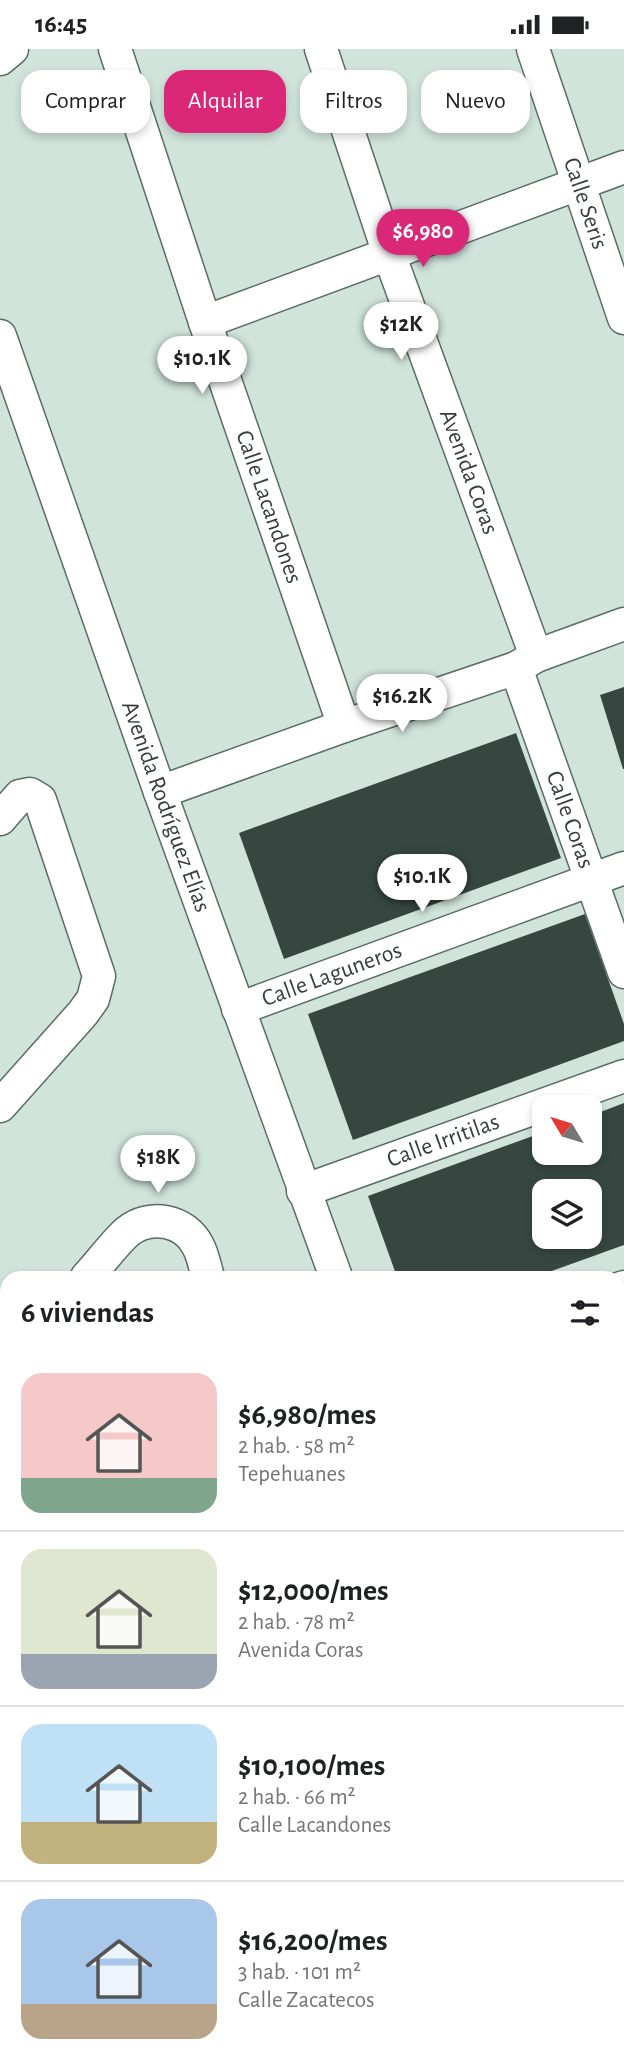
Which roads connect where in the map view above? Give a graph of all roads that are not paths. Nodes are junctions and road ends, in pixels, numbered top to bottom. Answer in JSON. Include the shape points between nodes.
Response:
{"nodes":[{"id":1,"x":12,"y":49,"type":"edge"},
{"id":2,"x":115,"y":49,"type":"edge"},
{"id":3,"x":321,"y":49,"type":"edge"},
{"id":4,"x":533,"y":49,"type":"edge"},
{"id":5,"x":0,"y":59,"type":"edge"},
{"id":6,"x":624,"y":167,"type":"edge"},
{"id":7,"x":579,"y":183,"type":"junction"},
{"id":8,"x":389,"y":254,"type":"junction"},
{"id":9,"x":624,"y":318,"type":"edge"},
{"id":10,"x":205,"y":322,"type":"junction"},
{"id":11,"x":0,"y":335,"type":"edge"},
{"id":12,"x":624,"y":624,"type":"edge"},
{"id":13,"x":526,"y":662,"type":"junction"},
{"id":14,"x":344,"y":726,"type":"junction"},
{"id":15,"x":160,"y":792,"type":"junction"},
{"id":16,"x":0,"y":819,"type":"edge"},
{"id":17,"x":624,"y":868,"type":"edge"},
{"id":18,"x":591,"y":879,"type":"junction"},
{"id":19,"x":624,"y":972,"type":"edge"},
{"id":20,"x":238,"y":1009,"type":"junction"},
{"id":21,"x":624,"y":1076,"type":"edge"},
{"id":22,"x":0,"y":1106,"type":"edge"},
{"id":23,"x":303,"y":1191,"type":"junction"},
{"id":24,"x":92,"y":1271,"type":"edge"},
{"id":25,"x":206,"y":1271,"type":"edge"},
{"id":26,"x":334,"y":1271,"type":"edge"}],
"edges":[{"from":1,"to":5,"type":"street"},
{"from":2,"to":10,"type":"street","name":"Calle Lacandones"},
{"from":3,"to":8,"type":"street","name":"Avenida Coras"},
{"from":4,"to":7,"type":"street","name":"Calle Seris"},
{"from":6,"to":7,"type":"street"},
{"from":7,"to":8,"type":"street"},
{"from":7,"to":9,"type":"street","name":"Calle Seris"},
{"from":8,"to":10,"type":"street"},
{"from":8,"to":13,"type":"street","name":"Avenida Coras"},
{"from":10,"to":14,"type":"street","name":"Calle Lacandones"},
{"from":11,"to":15,"type":"street","name":"Avenida Rodríguez Elías"},
{"from":12,"to":13,"type":"street"},
{"from":13,"to":14,"type":"street"},
{"from":13,"to":18,"type":"street","name":"Calle Coras"},
{"from":14,"to":15,"type":"street"},
{"from":15,"to":20,"type":"street","name":"Avenida Rodríguez Elías"},
{"from":16,"to":22,"type":"street","via":[[20,796],[30,794],[40,800],[99,976],[93,999],[83,1013]]},
{"from":17,"to":18,"type":"street","name":"Calle Laguneros"},
{"from":18,"to":19,"type":"street","name":"Calle Coras"},
{"from":18,"to":20,"type":"street","name":"Calle Laguneros"},
{"from":20,"to":23,"type":"street","name":"Avenida Rodríguez Elías"},
{"from":21,"to":23,"type":"street","name":"Calle Irritilas"},
{"from":23,"to":26,"type":"street","name":"Avenida Rodríguez Elías"},
{"from":24,"to":25,"type":"street","via":[[128,1232],[152,1221],[170,1222],[187,1232],[198,1246]]}]}
